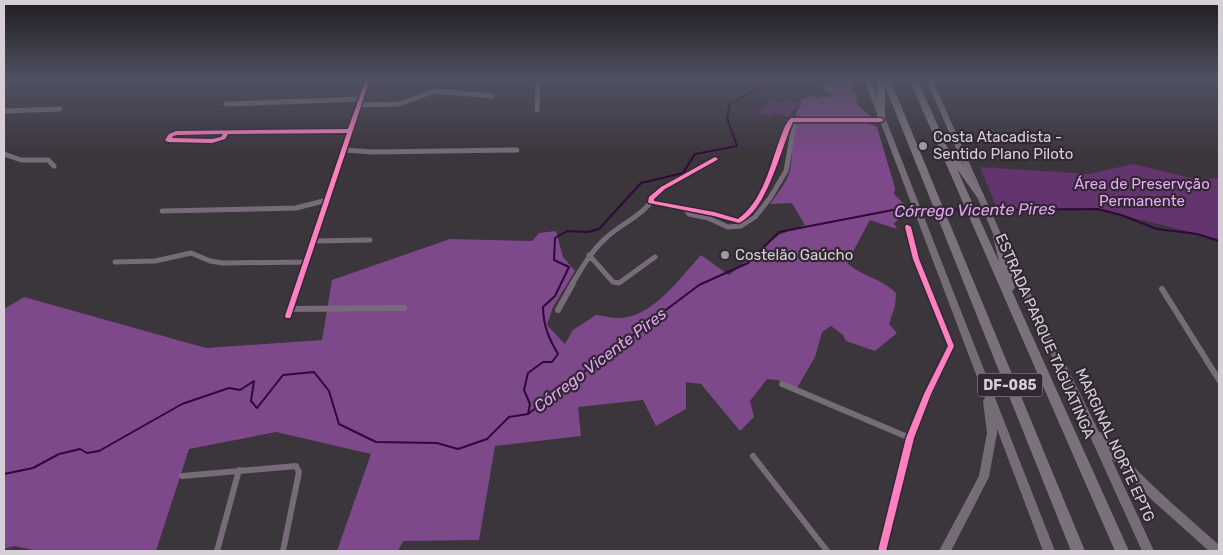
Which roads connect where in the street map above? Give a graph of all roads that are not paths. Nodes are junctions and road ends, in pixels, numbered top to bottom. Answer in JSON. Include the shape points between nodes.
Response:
{"nodes":[{"id":1,"x":359,"y":105,"type":"edge"},
{"id":2,"x":537,"y":105,"type":"edge"},
{"id":3,"x":876,"y":105,"type":"edge"},
{"id":4,"x":882,"y":105,"type":"edge"},
{"id":5,"x":897,"y":105,"type":"edge"},
{"id":6,"x":925,"y":105,"type":"edge"},
{"id":7,"x":940,"y":105,"type":"edge"},
{"id":8,"x":60,"y":109,"type":"dead end"},
{"id":9,"x":537,"y":110,"type":"dead end"},
{"id":10,"x":4,"y":111,"type":"edge"},
{"id":11,"x":795,"y":120,"type":"junction"},
{"id":12,"x":882,"y":120,"type":"junction"},
{"id":13,"x":935,"y":128,"type":"junction"},
{"id":14,"x":350,"y":131,"type":"junction"},
{"id":15,"x":227,"y":132,"type":"junction"},
{"id":16,"x":344,"y":150,"type":"junction"},
{"id":17,"x":517,"y":150,"type":"dead end"},
{"id":18,"x":4,"y":154,"type":"edge"},
{"id":19,"x":714,"y":159,"type":"dead end"},
{"id":20,"x":54,"y":166,"type":"dead end"},
{"id":21,"x":980,"y":195,"type":"junction"},
{"id":22,"x":327,"y":200,"type":"junction"},
{"id":23,"x":651,"y":202,"type":"junction"},
{"id":24,"x":686,"y":210,"type":"junction"},
{"id":25,"x":162,"y":211,"type":"dead end"},
{"id":26,"x":908,"y":227,"type":"dead end"},
{"id":27,"x":998,"y":236,"type":"junction"},
{"id":28,"x":370,"y":240,"type":"dead end"},
{"id":29,"x":313,"y":241,"type":"junction"},
{"id":30,"x":589,"y":256,"type":"junction"},
{"id":31,"x":655,"y":258,"type":"dead end"},
{"id":32,"x":115,"y":262,"type":"dead end"},
{"id":33,"x":306,"y":262,"type":"junction"},
{"id":34,"x":1162,"y":288,"type":"dead end"},
{"id":35,"x":404,"y":308,"type":"dead end"},
{"id":36,"x":290,"y":309,"type":"junction"},
{"id":37,"x":558,"y":310,"type":"dead end"},
{"id":38,"x":1016,"y":313,"type":"junction"},
{"id":39,"x":288,"y":316,"type":"dead end"},
{"id":40,"x":1219,"y":380,"type":"edge"},
{"id":41,"x":782,"y":384,"type":"dead end"},
{"id":42,"x":986,"y":386,"type":"junction"},
{"id":43,"x":1088,"y":420,"type":"junction"},
{"id":44,"x":910,"y":438,"type":"junction"},
{"id":45,"x":753,"y":456,"type":"dead end"},
{"id":46,"x":238,"y":470,"type":"junction"},
{"id":47,"x":182,"y":476,"type":"dead end"},
{"id":48,"x":217,"y":551,"type":"edge"},
{"id":49,"x":283,"y":551,"type":"edge"},
{"id":50,"x":827,"y":551,"type":"edge"},
{"id":51,"x":882,"y":551,"type":"edge"},
{"id":52,"x":945,"y":551,"type":"edge"},
{"id":53,"x":1048,"y":551,"type":"edge"},
{"id":54,"x":1078,"y":551,"type":"edge"},
{"id":55,"x":1122,"y":551,"type":"edge"},
{"id":56,"x":1148,"y":551,"type":"edge"},
{"id":57,"x":1217,"y":551,"type":"edge"}],
"edges":[{"from":1,"to":14,"type":"street"},
{"from":2,"to":9,"type":"street"},
{"from":3,"to":12,"type":"main road"},
{"from":4,"to":12,"type":"highway"},
{"from":5,"to":54,"type":"highway","number":"DF-085"},
{"from":6,"to":13,"type":"highway","name":"ESTRADA PARQUE TAGUATINGA","number":"DF-085"},
{"from":7,"to":21,"type":"main road","name":"MARGINAL NORTE EPTG"},
{"from":8,"to":10,"type":"street"},
{"from":11,"to":12,"type":"street"},
{"from":11,"to":24,"type":"street","via":[[790,122],[773,170],[744,219],[734,221]]},
{"from":11,"to":24,"type":"street","via":[[786,171],[755,217],[741,226],[728,227],[689,214]]},
{"from":12,"to":42,"type":"main road"},
{"from":13,"to":21,"type":"highway"},
{"from":13,"to":38,"type":"highway","name":"ESTRADA PARQUE TAGUATINGA","number":"DF-085"},
{"from":14,"to":15,"type":"street"},
{"from":14,"to":16,"type":"street"},
{"from":15,"to":15,"type":"street","via":[[176,133],[168,140],[212,141],[222,138]]},
{"from":16,"to":17,"type":"street"},
{"from":16,"to":22,"type":"street"},
{"from":18,"to":20,"type":"street","via":[[21,160],[48,160]]},
{"from":19,"to":23,"type":"street","via":[[662,188]]},
{"from":21,"to":27,"type":"main road","name":"MARGINAL NORTE EPTG"},
{"from":22,"to":25,"type":"street","via":[[296,208]]},
{"from":22,"to":29,"type":"street"},
{"from":23,"to":24,"type":"street"},
{"from":23,"to":30,"type":"street","via":[[608,236]]},
{"from":26,"to":44,"type":"street","via":[[916,259],[951,346]]},
{"from":27,"to":38,"type":"highway"},
{"from":27,"to":43,"type":"main road","name":"MARGINAL NORTE EPTG"},
{"from":28,"to":29,"type":"street"},
{"from":29,"to":33,"type":"street"},
{"from":30,"to":31,"type":"street","via":[[613,282],[619,283]]},
{"from":30,"to":37,"type":"street"},
{"from":32,"to":33,"type":"street","via":[[155,261],[191,253],[222,263]]},
{"from":33,"to":36,"type":"street"},
{"from":34,"to":40,"type":"street"},
{"from":35,"to":36,"type":"street"},
{"from":36,"to":39,"type":"street"},
{"from":38,"to":55,"type":"highway","name":"ESTRADA PARQUE TAGUATINGA","number":"DF-085"},
{"from":41,"to":44,"type":"street"},
{"from":42,"to":52,"type":"main road","via":[[992,433],[984,477]]},
{"from":42,"to":53,"type":"main road"},
{"from":43,"to":56,"type":"main road","name":"MARGINAL NORTE EPTG"},
{"from":43,"to":57,"type":"main road","via":[[1109,450],[1134,476]]},
{"from":44,"to":51,"type":"street"},
{"from":45,"to":50,"type":"street"},
{"from":46,"to":47,"type":"street"},
{"from":46,"to":48,"type":"street"},
{"from":46,"to":49,"type":"street","via":[[288,465],[298,468]]}]}
